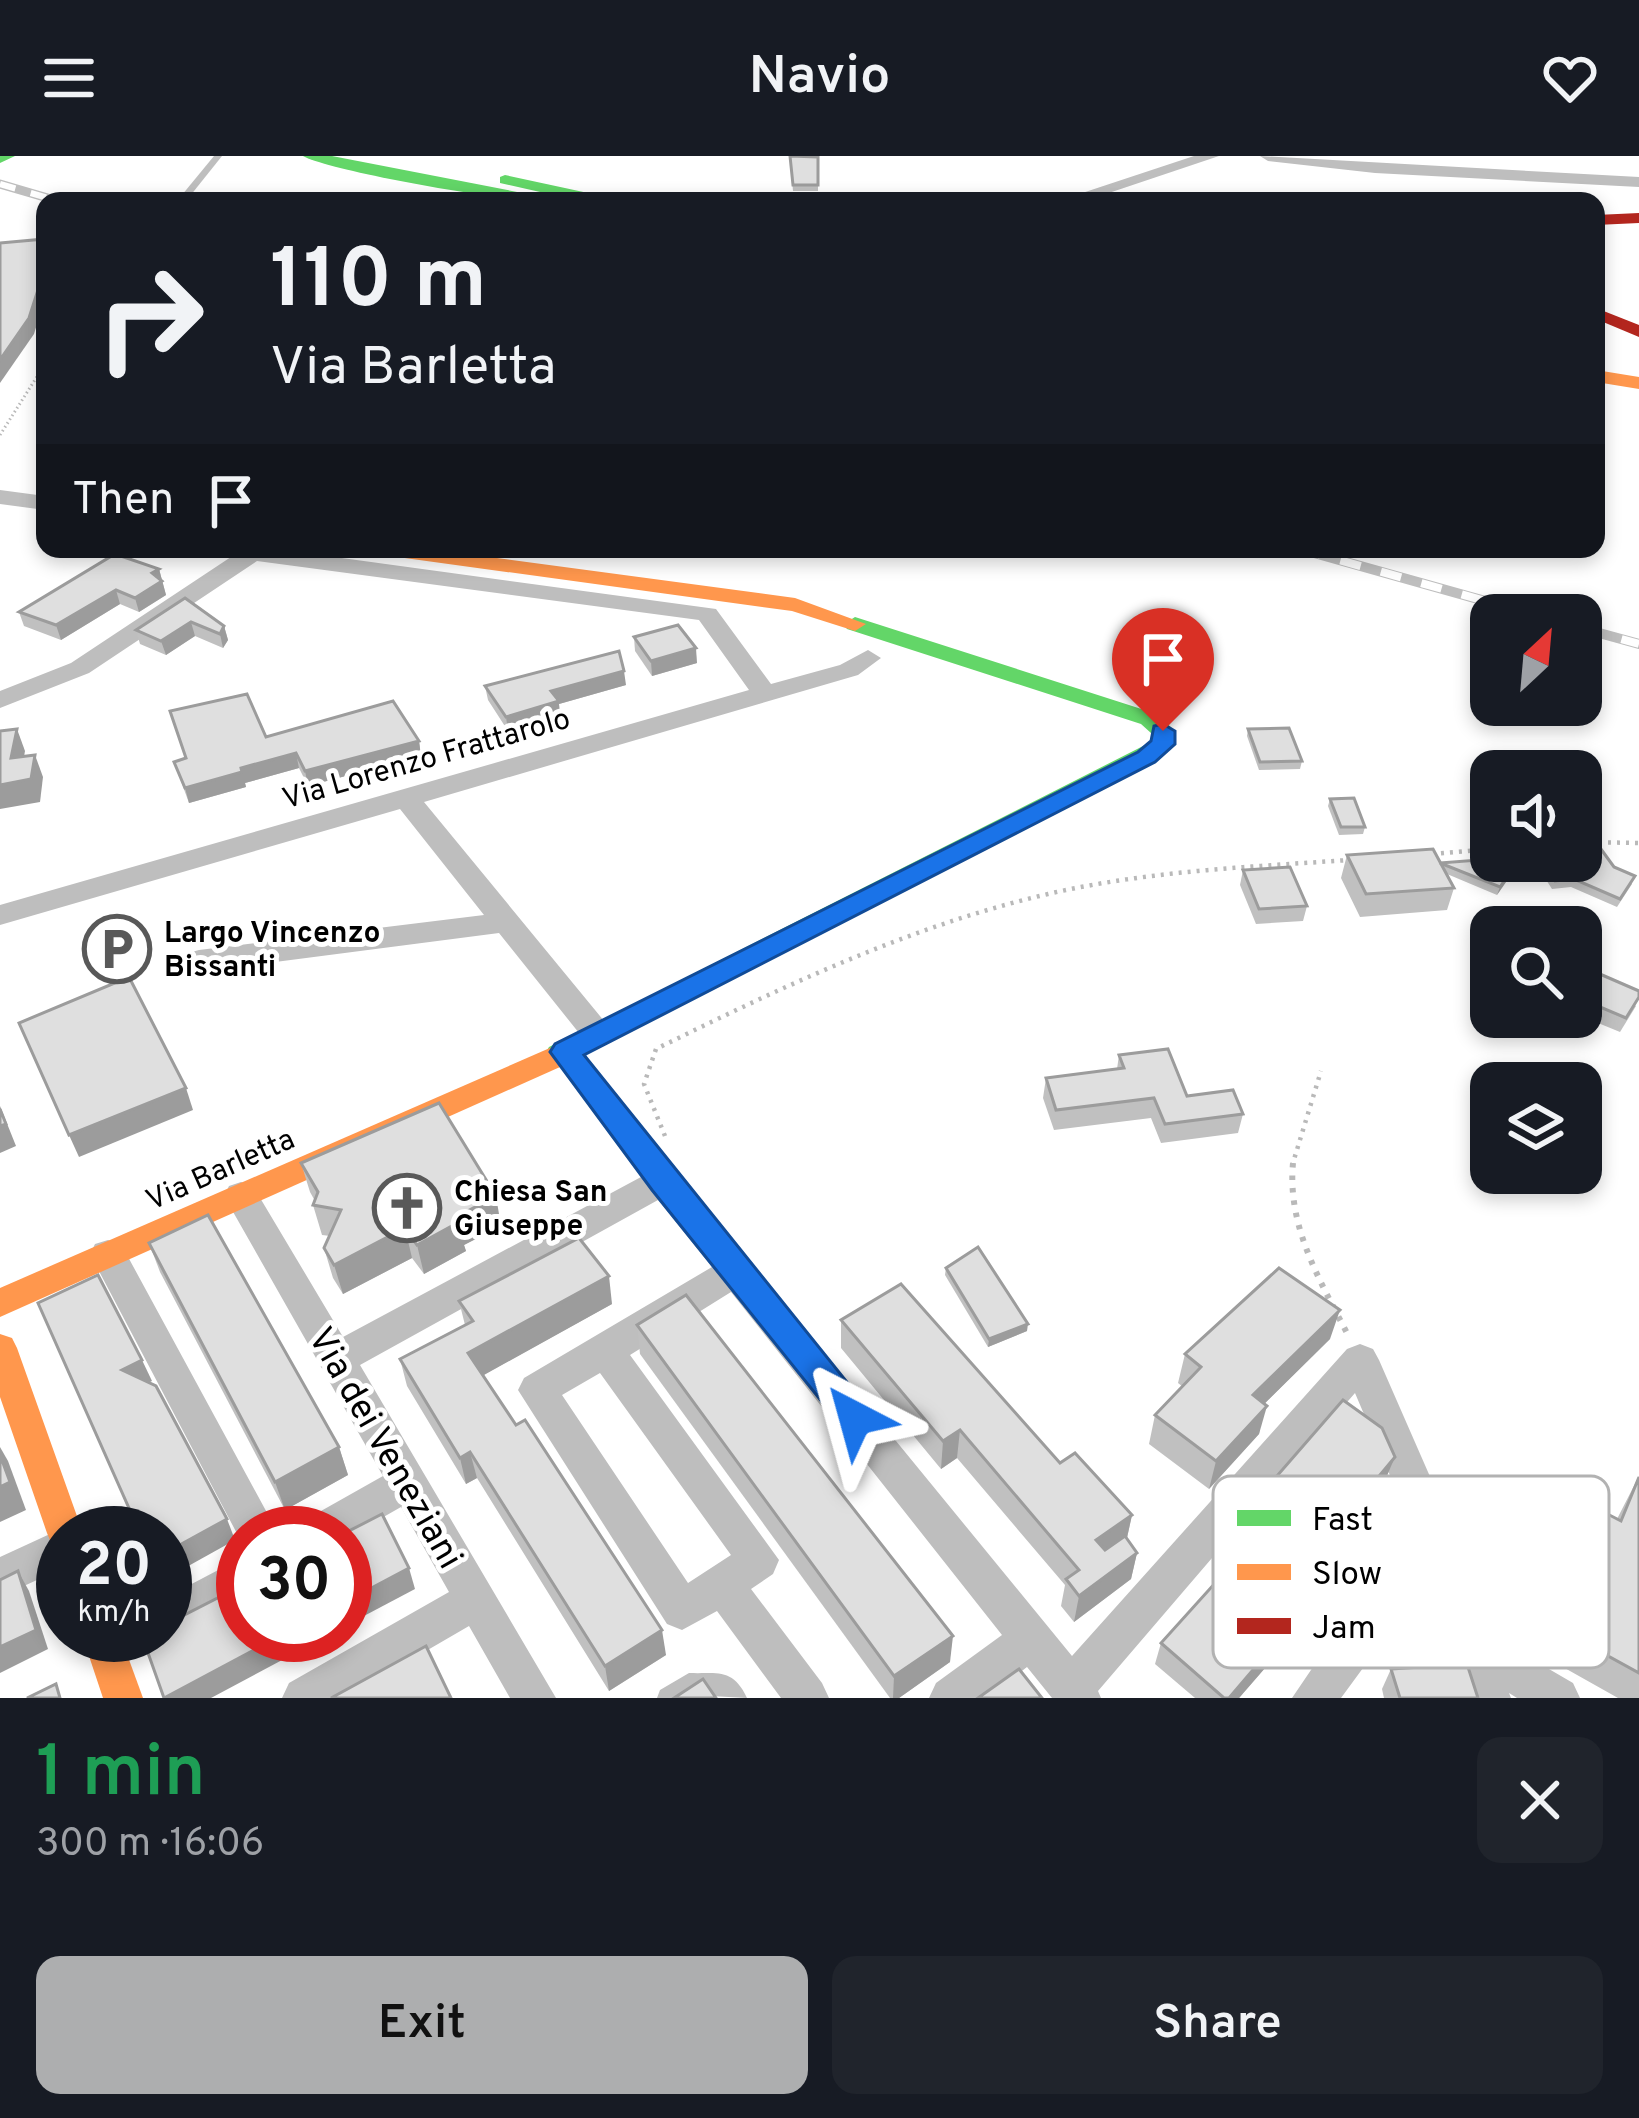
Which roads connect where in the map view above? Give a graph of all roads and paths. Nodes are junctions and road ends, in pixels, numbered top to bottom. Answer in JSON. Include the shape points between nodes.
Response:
{"nodes":[{"id":1,"x":218,"y":156,"type":"edge"},
{"id":2,"x":310,"y":156,"type":"edge"},
{"id":3,"x":363,"y":156,"type":"edge"},
{"id":4,"x":402,"y":156,"type":"edge"},
{"id":5,"x":1210,"y":156,"type":"edge"},
{"id":6,"x":1268,"y":156,"type":"edge"},
{"id":7,"x":1639,"y":182,"type":"edge"},
{"id":8,"x":188,"y":192,"type":"edge"},
{"id":9,"x":497,"y":192,"type":"edge"},
{"id":10,"x":516,"y":192,"type":"edge"},
{"id":11,"x":562,"y":192,"type":"edge"},
{"id":12,"x":1096,"y":192,"type":"edge"},
{"id":13,"x":1605,"y":317,"type":"edge"},
{"id":14,"x":1639,"y":332,"type":"edge"},
{"id":15,"x":1605,"y":354,"type":"edge"},
{"id":16,"x":1639,"y":357,"type":"edge"},
{"id":17,"x":1605,"y":366,"type":"edge"},
{"id":18,"x":1639,"y":370,"type":"edge"},
{"id":19,"x":1605,"y":377,"type":"edge"},
{"id":20,"x":36,"y":378,"type":"edge"},
{"id":21,"x":1639,"y":382,"type":"edge"},
{"id":22,"x":0,"y":435,"type":"edge"},
{"id":23,"x":0,"y":497,"type":"edge"},
{"id":24,"x":36,"y":502,"type":"edge"},
{"id":25,"x":245,"y":558,"type":"edge"},
{"id":26,"x":290,"y":558,"type":"edge"},
{"id":27,"x":449,"y":558,"type":"edge"},
{"id":28,"x":868,"y":658,"type":"dead end"},
{"id":29,"x":765,"y":694,"type":"junction"},
{"id":30,"x":0,"y":700,"type":"edge"},
{"id":31,"x":406,"y":798,"type":"junction"},
{"id":32,"x":1602,"y":842,"type":"edge"},
{"id":33,"x":1639,"y":843,"type":"edge"},
{"id":34,"x":1470,"y":851,"type":"edge"},
{"id":35,"x":1423,"y":854,"type":"edge"},
{"id":36,"x":1355,"y":860,"type":"edge"},
{"id":37,"x":0,"y":915,"type":"edge"},
{"id":38,"x":507,"y":922,"type":"junction"},
{"id":39,"x":199,"y":961,"type":"dead end"},
{"id":40,"x":582,"y":1043,"type":"junction"},
{"id":41,"x":1321,"y":1071,"type":"dead end"},
{"id":42,"x":663,"y":1181,"type":"junction"},
{"id":43,"x":241,"y":1196,"type":"junction"},
{"id":44,"x":109,"y":1255,"type":"junction"},
{"id":45,"x":737,"y":1270,"type":"junction"},
{"id":46,"x":0,"y":1303,"type":"edge"},
{"id":47,"x":0,"y":1348,"type":"edge"},
{"id":48,"x":605,"y":1351,"type":"junction"},
{"id":49,"x":336,"y":1359,"type":"junction"},
{"id":50,"x":1360,"y":1360,"type":"junction"},
{"id":51,"x":14,"y":1433,"type":"edge"},
{"id":52,"x":1259,"y":1476,"type":"edge"},
{"id":53,"x":1410,"y":1476,"type":"edge"},
{"id":54,"x":408,"y":1482,"type":"junction"},
{"id":55,"x":51,"y":1506,"type":"edge"},
{"id":56,"x":244,"y":1506,"type":"edge"},
{"id":57,"x":366,"y":1506,"type":"edge"},
{"id":58,"x":1213,"y":1529,"type":"edge"},
{"id":59,"x":36,"y":1560,"type":"edge"},
{"id":60,"x":0,"y":1578,"type":"edge"},
{"id":61,"x":722,"y":1584,"type":"junction"},
{"id":62,"x":476,"y":1599,"type":"junction"},
{"id":63,"x":1031,"y":1639,"type":"junction"},
{"id":64,"x":118,"y":1662,"type":"edge"},
{"id":65,"x":1337,"y":1668,"type":"edge"},
{"id":66,"x":1479,"y":1668,"type":"edge"},
{"id":67,"x":1507,"y":1668,"type":"edge"},
{"id":68,"x":1075,"y":1693,"type":"edge"},
{"id":69,"x":123,"y":1698,"type":"edge"},
{"id":70,"x":304,"y":1698,"type":"edge"},
{"id":71,"x":534,"y":1698,"type":"edge"},
{"id":72,"x":668,"y":1698,"type":"edge"},
{"id":73,"x":736,"y":1698,"type":"edge"},
{"id":74,"x":807,"y":1698,"type":"edge"},
{"id":75,"x":951,"y":1698,"type":"edge"},
{"id":76,"x":1314,"y":1698,"type":"edge"},
{"id":77,"x":1489,"y":1698,"type":"edge"},
{"id":78,"x":1558,"y":1698,"type":"edge"}],
"edges":[{"from":1,"to":8,"type":"lane"},
{"from":2,"to":9,"type":"main road"},
{"from":3,"to":10,"type":"main road"},
{"from":4,"to":11,"type":"main road"},
{"from":5,"to":12,"type":"street"},
{"from":6,"to":7,"type":"street"},
{"from":13,"to":14,"type":"main road"},
{"from":15,"to":16,"type":"main road"},
{"from":17,"to":18,"type":"main road"},
{"from":19,"to":21,"type":"main road"},
{"from":20,"to":22,"type":"path"},
{"from":23,"to":24,"type":"street"},
{"from":25,"to":30,"type":"street","via":[[80,668]]},
{"from":26,"to":29,"type":"street","via":[[706,614]]},
{"from":27,"to":40,"type":"main road","name":"Via Barletta","via":[[795,605],[1149,719],[1163,731],[1163,744],[1147,757]]},
{"from":28,"to":29,"type":"street","name":"Via Lorenzo Frattarolo"},
{"from":29,"to":31,"type":"street","name":"Via Lorenzo Frattarolo"},
{"from":31,"to":37,"type":"street","name":"Via Lorenzo Frattarolo"},
{"from":31,"to":38,"type":"street"},
{"from":32,"to":33,"type":"path"},
{"from":34,"to":35,"type":"path"},
{"from":36,"to":42,"type":"path","via":[[1129,878],[1044,894],[827,966],[656,1049],[643,1066],[642,1087],[662,1118],[670,1164]]},
{"from":38,"to":39,"type":"street"},
{"from":38,"to":40,"type":"street"},
{"from":40,"to":42,"type":"street"},
{"from":40,"to":43,"type":"main road","name":"Via Barletta"},
{"from":41,"to":50,"type":"path","via":[[1297,1135],[1292,1198]]},
{"from":42,"to":45,"type":"street"},
{"from":42,"to":49,"type":"street"},
{"from":43,"to":44,"type":"main road","name":"Via Barletta"},
{"from":43,"to":49,"type":"street","name":"Via dei Veneziani"},
{"from":44,"to":46,"type":"main road","name":"Via Barletta"},
{"from":44,"to":56,"type":"street"},
{"from":45,"to":48,"type":"street"},
{"from":45,"to":63,"type":"street"},
{"from":47,"to":51,"type":"main road"},
{"from":48,"to":61,"type":"street","via":[[759,1560]]},
{"from":48,"to":61,"type":"street","via":[[537,1390],[682,1610]]},
{"from":49,"to":54,"type":"street","name":"Via dei Veneziani"},
{"from":50,"to":52,"type":"street"},
{"from":50,"to":53,"type":"street"},
{"from":51,"to":55,"type":"main road"},
{"from":54,"to":57,"type":"street"},
{"from":54,"to":62,"type":"street","name":"Via dei Veneziani"},
{"from":58,"to":68,"type":"street"},
{"from":59,"to":60,"type":"street"},
{"from":61,"to":74,"type":"street"},
{"from":62,"to":70,"type":"street"},
{"from":62,"to":71,"type":"street","name":"Via dei Veneziani"},
{"from":63,"to":68,"type":"street"},
{"from":63,"to":75,"type":"street"},
{"from":64,"to":69,"type":"main road"},
{"from":65,"to":76,"type":"street"},
{"from":66,"to":77,"type":"street"},
{"from":67,"to":78,"type":"street"},
{"from":72,"to":73,"type":"lane","via":[[689,1684],[727,1685]]}]}
